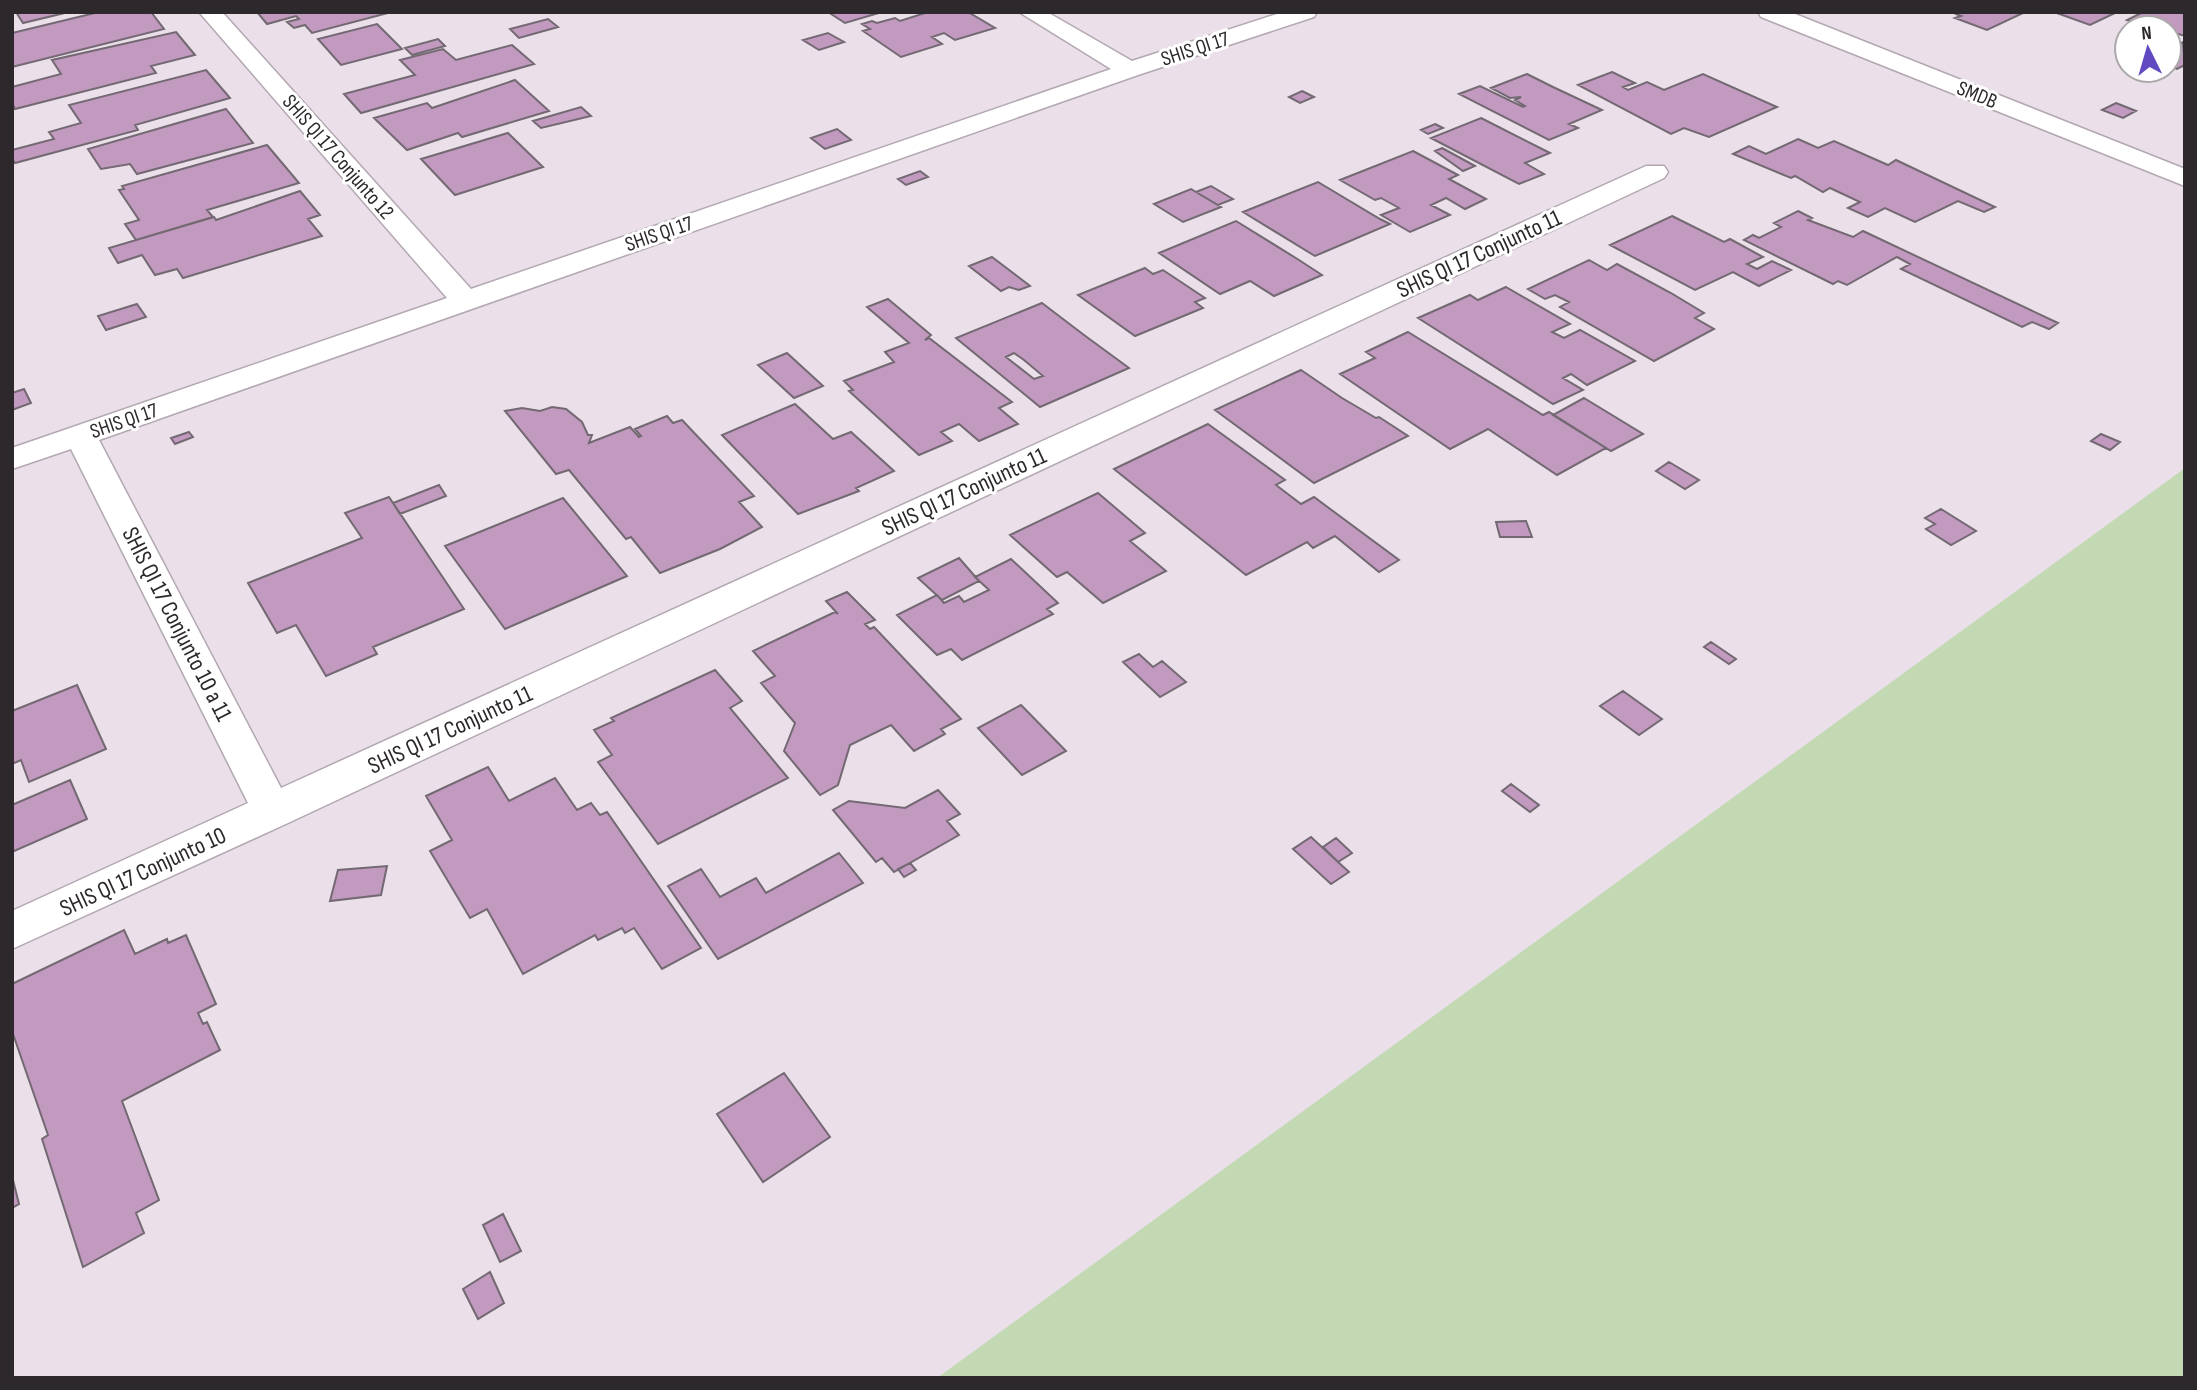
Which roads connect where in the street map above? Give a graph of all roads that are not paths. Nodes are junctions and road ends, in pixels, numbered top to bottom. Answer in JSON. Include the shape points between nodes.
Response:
{"nodes":[{"id":1,"x":210,"y":12,"type":"edge"},
{"id":2,"x":1030,"y":12,"type":"edge"},
{"id":3,"x":1306,"y":12,"type":"edge"},
{"id":4,"x":1769,"y":12,"type":"edge"},
{"id":5,"x":1130,"y":71,"type":"junction"},
{"id":6,"x":1655,"y":172,"type":"dead end"},
{"id":7,"x":2185,"y":178,"type":"edge"},
{"id":8,"x":466,"y":301,"type":"junction"},
{"id":9,"x":81,"y":436,"type":"junction"},
{"id":10,"x":12,"y":459,"type":"edge"},
{"id":11,"x":273,"y":812,"type":"junction"},
{"id":12,"x":12,"y":931,"type":"edge"}],
"edges":[{"from":1,"to":8,"type":"street","name":"SHIS QI 17 Conjunto 12"},
{"from":2,"to":5,"type":"street"},
{"from":3,"to":5,"type":"street","name":"SHIS QI 17"},
{"from":4,"to":7,"type":"street","name":"SMDB"},
{"from":5,"to":8,"type":"street","name":"SHIS QI 17"},
{"from":6,"to":11,"type":"street","name":"SHIS QI 17 Conjunto 11"},
{"from":8,"to":9,"type":"street","name":"SHIS QI 17"},
{"from":9,"to":10,"type":"street","name":"SHIS QI 17"},
{"from":9,"to":11,"type":"street","name":"SHIS QI 17 Conjunto 10 a 11"},
{"from":11,"to":12,"type":"street","name":"SHIS QI 17 Conjunto 10"}]}
